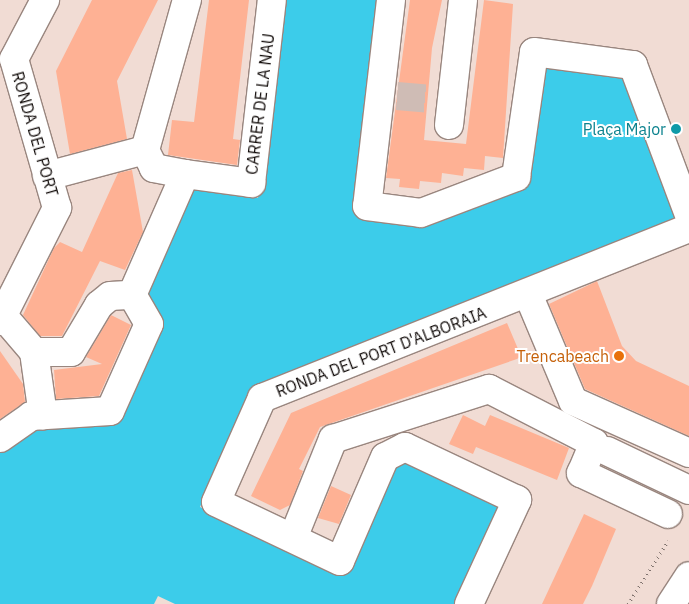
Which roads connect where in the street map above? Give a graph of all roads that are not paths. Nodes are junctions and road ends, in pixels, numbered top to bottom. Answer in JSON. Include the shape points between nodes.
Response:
{"nodes":[{"id":1,"x":45,"y":0,"type":"edge"},
{"id":2,"x":187,"y":0,"type":"edge"},
{"id":3,"x":272,"y":0,"type":"edge"},
{"id":4,"x":391,"y":0,"type":"edge"},
{"id":5,"x":463,"y":0,"type":"edge"},
{"id":6,"x":14,"y":59,"type":"junction"},
{"id":7,"x":0,"y":88,"type":"edge"},
{"id":8,"x":443,"y":109,"type":"dead end"},
{"id":9,"x":145,"y":150,"type":"junction"},
{"id":10,"x":185,"y":174,"type":"junction"},
{"id":11,"x":47,"y":176,"type":"junction"},
{"id":12,"x":689,"y":215,"type":"edge"},
{"id":13,"x":689,"y":228,"type":"edge"},
{"id":14,"x":528,"y":294,"type":"junction"},
{"id":15,"x":132,"y":295,"type":"junction"},
{"id":16,"x":2,"y":319,"type":"edge"},
{"id":17,"x":34,"y":352,"type":"junction"},
{"id":18,"x":43,"y":415,"type":"junction"},
{"id":19,"x":0,"y":438,"type":"edge"},
{"id":20,"x":607,"y":451,"type":"dead end"},
{"id":21,"x":689,"y":453,"type":"edge"},
{"id":22,"x":689,"y":490,"type":"edge"},
{"id":23,"x":671,"y":523,"type":"road end"},
{"id":24,"x":293,"y":538,"type":"junction"},
{"id":25,"x":689,"y":576,"type":"edge"},
{"id":26,"x":469,"y":604,"type":"edge"},
{"id":27,"x":671,"y":604,"type":"edge"}],
"edges":[{"from":1,"to":6,"type":"street","name":"RONDA DEL PORT"},
{"from":2,"to":9,"type":"street"},
{"from":3,"to":10,"type":"street","name":"CARRER DE LA NAU","via":[[251,183]]},
{"from":4,"to":12,"type":"street","via":[[388,95],[367,206],[421,213],[516,177],[534,52],[633,65]]},
{"from":5,"to":8,"type":"street"},
{"from":6,"to":7,"type":"street"},
{"from":6,"to":11,"type":"street","name":"RONDA DEL PORT"},
{"from":9,"to":10,"type":"street","via":[[154,168]]},
{"from":9,"to":11,"type":"street"},
{"from":10,"to":15,"type":"street"},
{"from":11,"to":16,"type":"street","name":"RONDA DEL PORT","via":[[57,208]]},
{"from":13,"to":14,"type":"street","name":"RONDA DEL PORT D'ALBORAIA"},
{"from":14,"to":21,"type":"street","via":[[573,402]]},
{"from":14,"to":24,"type":"street","name":"RONDA DEL PORT D'ALBORAIA","via":[[262,398],[216,502]]},
{"from":15,"to":17,"type":"street","via":[[110,296],[99,305],[71,352]]},
{"from":15,"to":18,"type":"street","via":[[149,324],[110,411]]},
{"from":16,"to":17,"type":"street"},
{"from":17,"to":18,"type":"street"},
{"from":18,"to":19,"type":"street","via":[[31,416]]},
{"from":20,"to":22,"type":"street"},
{"from":23,"to":24,"type":"street","via":[[581,473],[594,443],[489,389],[333,439]]},
{"from":24,"to":26,"type":"street","name":"RONDA DEL PORT D'ALBORAIA","via":[[340,561],[385,458],[405,447],[517,500]]},
{"from":25,"to":27,"type":"street"}]}
